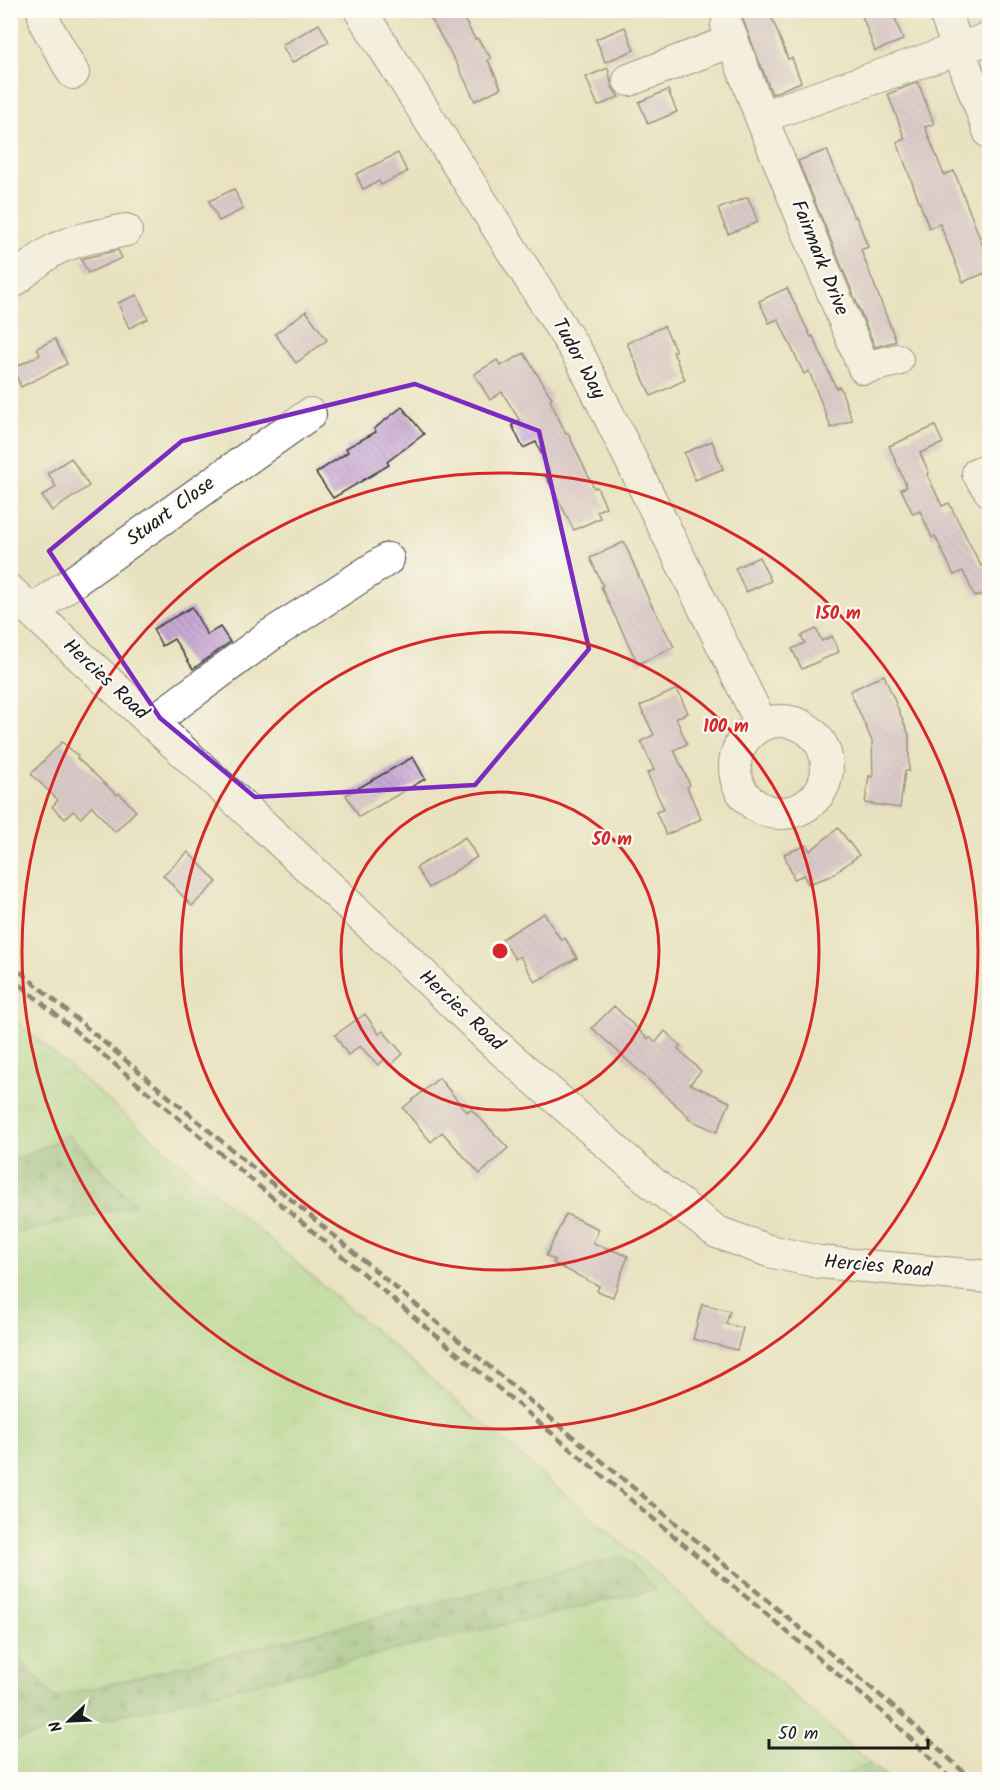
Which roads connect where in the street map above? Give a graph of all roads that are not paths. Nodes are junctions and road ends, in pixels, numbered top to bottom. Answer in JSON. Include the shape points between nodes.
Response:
{"nodes":[{"id":1,"x":43,"y":10,"type":"edge"},
{"id":2,"x":360,"y":10,"type":"edge"},
{"id":3,"x":944,"y":10,"type":"edge"},
{"id":4,"x":990,"y":38,"type":"edge"},
{"id":5,"x":958,"y":50,"type":"junction"},
{"id":6,"x":73,"y":73,"type":"dead end"},
{"id":7,"x":629,"y":80,"type":"dead end"},
{"id":8,"x":761,"y":117,"type":"junction"},
{"id":9,"x":988,"y":123,"type":"edge"},
{"id":10,"x":126,"y":230,"type":"dead end"},
{"id":11,"x":10,"y":284,"type":"edge"},
{"id":12,"x":897,"y":360,"type":"dead end"},
{"id":13,"x":310,"y":414,"type":"dead end"},
{"id":14,"x":388,"y":559,"type":"dead end"},
{"id":15,"x":21,"y":601,"type":"edge"},
{"id":16,"x":151,"y":723,"type":"junction"},
{"id":17,"x":762,"y":725,"type":"dead end"},
{"id":18,"x":990,"y":1277,"type":"edge"}],
"edges":[{"from":1,"to":6,"type":"street","via":[[46,25]]},
{"from":2,"to":17,"type":"street","name":"Tudor Way","via":[[581,359]]},
{"from":3,"to":5,"type":"street"},
{"from":4,"to":5,"type":"street"},
{"from":5,"to":8,"type":"street"},
{"from":5,"to":9,"type":"street"},
{"from":7,"to":8,"type":"street","name":"Fairmark Drive","via":[[730,34]]},
{"from":8,"to":12,"type":"street","name":"Fairmark Drive","via":[[864,368]]},
{"from":10,"to":11,"type":"street","via":[[55,250]]},
{"from":13,"to":15,"type":"street","name":"Stuart Close"},
{"from":14,"to":16,"type":"street","via":[[269,636]]},
{"from":15,"to":16,"type":"street","name":"Hercies Road"},
{"from":16,"to":18,"type":"street","name":"Hercies Road","via":[[495,1044],[657,1187],[717,1232],[769,1251],[819,1262]]}]}
